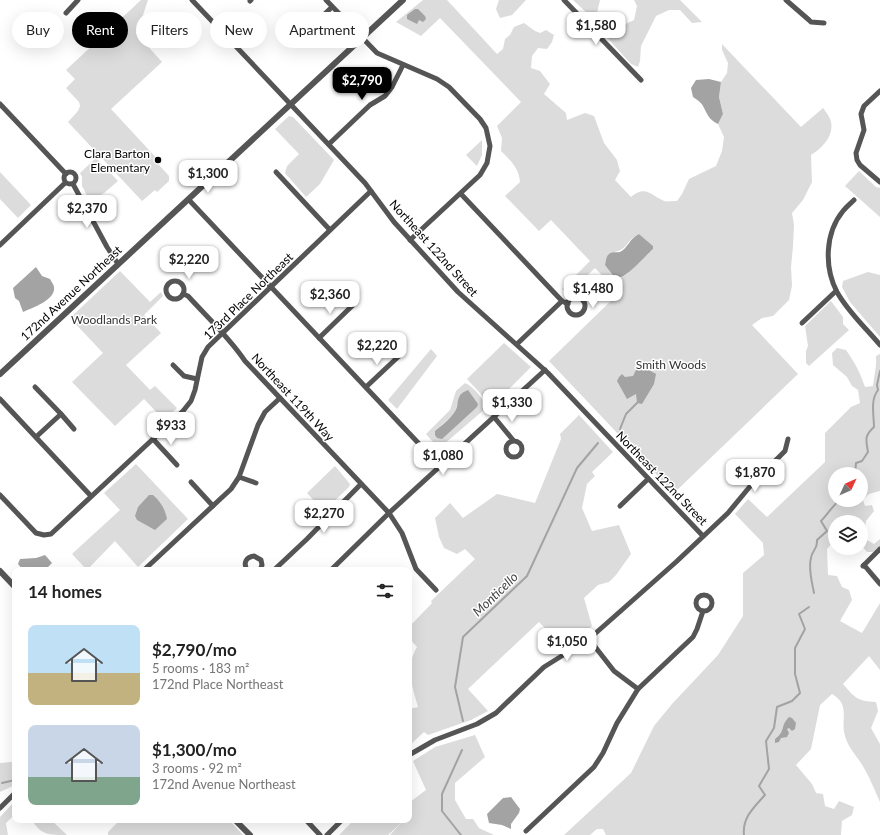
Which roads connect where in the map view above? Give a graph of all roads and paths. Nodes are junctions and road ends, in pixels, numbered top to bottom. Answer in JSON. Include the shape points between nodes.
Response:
{"nodes":[{"id":1,"x":78,"y":0,"type":"edge"},
{"id":2,"x":192,"y":0,"type":"edge"},
{"id":3,"x":326,"y":0,"type":"edge"},
{"id":4,"x":403,"y":0,"type":"edge"},
{"id":5,"x":564,"y":0,"type":"edge"},
{"id":6,"x":786,"y":0,"type":"edge"},
{"id":7,"x":332,"y":7,"type":"junction"},
{"id":8,"x":327,"y":12,"type":"edge"},
{"id":9,"x":337,"y":12,"type":"edge"},
{"id":10,"x":66,"y":13,"type":"dead end"},
{"id":11,"x":824,"y":23,"type":"dead end"},
{"id":12,"x":369,"y":32,"type":"edge"},
{"id":13,"x":369,"y":45,"type":"edge"},
{"id":14,"x":351,"y":48,"type":"edge"},
{"id":15,"x":403,"y":65,"type":"junction"},
{"id":16,"x":641,"y":80,"type":"dead end"},
{"id":17,"x":880,"y":91,"type":"edge"},
{"id":18,"x":291,"y":103,"type":"junction"},
{"id":19,"x":0,"y":104,"type":"edge"},
{"id":20,"x":329,"y":144,"type":"junction"},
{"id":21,"x":276,"y":172,"type":"dead end"},
{"id":22,"x":66,"y":174,"type":"junction"},
{"id":23,"x":880,"y":182,"type":"edge"},
{"id":24,"x":65,"y":183,"type":"junction"},
{"id":25,"x":73,"y":184,"type":"junction"},
{"id":26,"x":371,"y":191,"type":"junction"},
{"id":27,"x":461,"y":194,"type":"junction"},
{"id":28,"x":189,"y":200,"type":"junction"},
{"id":29,"x":854,"y":200,"type":"dead end"},
{"id":30,"x":330,"y":230,"type":"junction"},
{"id":31,"x":410,"y":240,"type":"junction"},
{"id":32,"x":0,"y":245,"type":"edge"},
{"id":33,"x":118,"y":264,"type":"junction"},
{"id":34,"x":271,"y":287,"type":"junction"},
{"id":35,"x":836,"y":291,"type":"junction"},
{"id":36,"x":183,"y":294,"type":"dead end"},
{"id":37,"x":562,"y":301,"type":"junction"},
{"id":38,"x":568,"y":304,"type":"dead end"},
{"id":39,"x":353,"y":305,"type":"dead end"},
{"id":40,"x":802,"y":323,"type":"dead end"},
{"id":41,"x":223,"y":333,"type":"junction"},
{"id":42,"x":319,"y":338,"type":"junction"},
{"id":43,"x":517,"y":344,"type":"junction"},
{"id":44,"x":880,"y":345,"type":"edge"},
{"id":45,"x":399,"y":356,"type":"dead end"},
{"id":46,"x":173,"y":365,"type":"dead end"},
{"id":47,"x":545,"y":370,"type":"junction"},
{"id":48,"x":0,"y":374,"type":"edge"},
{"id":49,"x":197,"y":379,"type":"junction"},
{"id":50,"x":35,"y":387,"type":"dead end"},
{"id":51,"x":366,"y":387,"type":"junction"},
{"id":52,"x":0,"y":398,"type":"edge"},
{"id":53,"x":280,"y":398,"type":"junction"},
{"id":54,"x":61,"y":414,"type":"junction"},
{"id":55,"x":494,"y":417,"type":"junction"},
{"id":56,"x":74,"y":429,"type":"dead end"},
{"id":57,"x":36,"y":437,"type":"junction"},
{"id":58,"x":153,"y":439,"type":"junction"},
{"id":59,"x":513,"y":440,"type":"dead end"},
{"id":60,"x":788,"y":440,"type":"dead end"},
{"id":61,"x":177,"y":465,"type":"dead end"},
{"id":62,"x":440,"y":466,"type":"junction"},
{"id":63,"x":239,"y":478,"type":"junction"},
{"id":64,"x":648,"y":479,"type":"junction"},
{"id":65,"x":191,"y":482,"type":"dead end"},
{"id":66,"x":256,"y":483,"type":"dead end"},
{"id":67,"x":361,"y":484,"type":"junction"},
{"id":68,"x":0,"y":495,"type":"edge"},
{"id":69,"x":91,"y":496,"type":"junction"},
{"id":70,"x":213,"y":506,"type":"junction"},
{"id":71,"x":620,"y":506,"type":"dead end"},
{"id":72,"x":389,"y":513,"type":"junction"},
{"id":73,"x":703,"y":536,"type":"junction"},
{"id":74,"x":880,"y":549,"type":"edge"},
{"id":75,"x":147,"y":567,"type":"edge"},
{"id":76,"x":246,"y":567,"type":"edge"},
{"id":77,"x":261,"y":567,"type":"edge"},
{"id":78,"x":277,"y":567,"type":"edge"},
{"id":79,"x":333,"y":567,"type":"edge"},
{"id":80,"x":1,"y":574,"type":"edge"},
{"id":81,"x":12,"y":584,"type":"edge"},
{"id":82,"x":880,"y":584,"type":"edge"},
{"id":83,"x":436,"y":590,"type":"dead end"},
{"id":84,"x":703,"y":611,"type":"dead end"},
{"id":85,"x":589,"y":639,"type":"junction"},
{"id":86,"x":638,"y":689,"type":"junction"},
{"id":87,"x":412,"y":753,"type":"edge"},
{"id":88,"x":12,"y":796,"type":"edge"},
{"id":89,"x":0,"y":808,"type":"edge"},
{"id":90,"x":238,"y":823,"type":"edge"},
{"id":91,"x":309,"y":823,"type":"edge"},
{"id":92,"x":339,"y":823,"type":"edge"},
{"id":93,"x":526,"y":831,"type":"dead end"},
{"id":94,"x":250,"y":835,"type":"edge"},
{"id":95,"x":320,"y":835,"type":"edge"},
{"id":96,"x":326,"y":835,"type":"edge"}],
"edges":[{"from":1,"to":10,"type":"street"},
{"from":2,"to":18,"type":"street","name":"Northeast 122nd Street"},
{"from":3,"to":7,"type":"street"},
{"from":4,"to":12,"type":"street","name":"172nd Avenue Northeast"},
{"from":5,"to":16,"type":"street"},
{"from":6,"to":11,"type":"street","via":[[811,22]]},
{"from":7,"to":8,"type":"street"},
{"from":7,"to":9,"type":"street"},
{"from":13,"to":15,"type":"street","via":[[377,53]]},
{"from":14,"to":18,"type":"street","name":"172nd Avenue Northeast"},
{"from":15,"to":20,"type":"street","via":[[385,96],[370,106]]},
{"from":15,"to":27,"type":"street","via":[[437,79],[449,87],[486,128],[490,146],[487,163],[480,175]]},
{"from":17,"to":23,"type":"street","via":[[864,106],[861,114],[864,130],[856,153],[860,165]]},
{"from":18,"to":20,"type":"street","name":"Northeast 122nd Street"},
{"from":18,"to":28,"type":"street","name":"172nd Avenue Northeast"},
{"from":19,"to":22,"type":"street"},
{"from":20,"to":26,"type":"street","name":"Northeast 122nd Street"},
{"from":21,"to":30,"type":"street"},
{"from":22,"to":24,"type":"street"},
{"from":22,"to":25,"type":"street","via":[[70,172],[75,175]]},
{"from":24,"to":25,"type":"street"},
{"from":24,"to":32,"type":"street"},
{"from":25,"to":33,"type":"street"},
{"from":26,"to":30,"type":"street","name":"173rd Place Northeast"},
{"from":26,"to":31,"type":"street","name":"Northeast 122nd Street"},
{"from":27,"to":31,"type":"street"},
{"from":27,"to":37,"type":"street"},
{"from":28,"to":33,"type":"street","name":"172nd Avenue Northeast"},
{"from":28,"to":34,"type":"street"},
{"from":29,"to":35,"type":"street","via":[[839,217],[832,230],[829,245],[828,264]]},
{"from":30,"to":34,"type":"street","name":"173rd Place Northeast"},
{"from":31,"to":43,"type":"street","name":"Northeast 122nd Street","via":[[458,292]]},
{"from":33,"to":48,"type":"street","name":"172nd Avenue Northeast"},
{"from":34,"to":41,"type":"street","name":"173rd Place Northeast"},
{"from":34,"to":42,"type":"street"},
{"from":35,"to":40,"type":"street"},
{"from":35,"to":44,"type":"street"},
{"from":36,"to":41,"type":"street","name":"Northeast 119th Way","via":[[188,296]]},
{"from":37,"to":38,"type":"street"},
{"from":37,"to":43,"type":"street"},
{"from":39,"to":42,"type":"street"},
{"from":41,"to":49,"type":"street","name":"173rd Place Northeast","via":[[208,347],[202,357]]},
{"from":41,"to":53,"type":"street","name":"Northeast 119th Way"},
{"from":42,"to":51,"type":"street"},
{"from":43,"to":47,"type":"street","name":"Northeast 122nd Street"},
{"from":45,"to":51,"type":"street"},
{"from":46,"to":49,"type":"street","via":[[184,376]]},
{"from":47,"to":55,"type":"street"},
{"from":47,"to":64,"type":"street","name":"Northeast 122nd Street"},
{"from":49,"to":58,"type":"street","name":"173rd Place Northeast","via":[[191,401]]},
{"from":50,"to":54,"type":"street"},
{"from":51,"to":62,"type":"street"},
{"from":52,"to":57,"type":"street"},
{"from":53,"to":63,"type":"street","via":[[265,412],[258,425]]},
{"from":53,"to":67,"type":"street","name":"Northeast 119th Way"},
{"from":54,"to":56,"type":"street"},
{"from":54,"to":57,"type":"street"},
{"from":55,"to":59,"type":"street"},
{"from":55,"to":62,"type":"street"},
{"from":57,"to":69,"type":"street"},
{"from":58,"to":61,"type":"street"},
{"from":58,"to":69,"type":"street","name":"173rd Place Northeast"},
{"from":60,"to":73,"type":"street","via":[[785,451],[728,513]]},
{"from":62,"to":72,"type":"street"},
{"from":63,"to":66,"type":"street"},
{"from":63,"to":70,"type":"street"},
{"from":64,"to":71,"type":"street"},
{"from":64,"to":73,"type":"street","name":"Northeast 122nd Street"},
{"from":65,"to":70,"type":"street"},
{"from":67,"to":72,"type":"street","name":"Northeast 119th Way"},
{"from":67,"to":78,"type":"street"},
{"from":68,"to":69,"type":"street","name":"173rd Place Northeast","via":[[36,533],[44,535],[51,534]]},
{"from":70,"to":75,"type":"street"},
{"from":72,"to":79,"type":"street"},
{"from":72,"to":83,"type":"street","name":"Northeast 119th Way","via":[[402,533],[416,569]]},
{"from":73,"to":85,"type":"street"},
{"from":74,"to":82,"type":"street","via":[[863,566]]},
{"from":76,"to":77,"type":"street","via":[[249,558],[254,556],[261,560]]},
{"from":80,"to":81,"type":"street"},
{"from":84,"to":86,"type":"street","via":[[693,637]]},
{"from":85,"to":86,"type":"street","via":[[614,671]]},
{"from":85,"to":87,"type":"street","via":[[544,667],[496,713],[477,724],[434,740]]},
{"from":86,"to":93,"type":"street","via":[[594,767]]},
{"from":88,"to":89,"type":"street"},
{"from":90,"to":94,"type":"street"},
{"from":91,"to":95,"type":"street"},
{"from":92,"to":96,"type":"street"}]}
